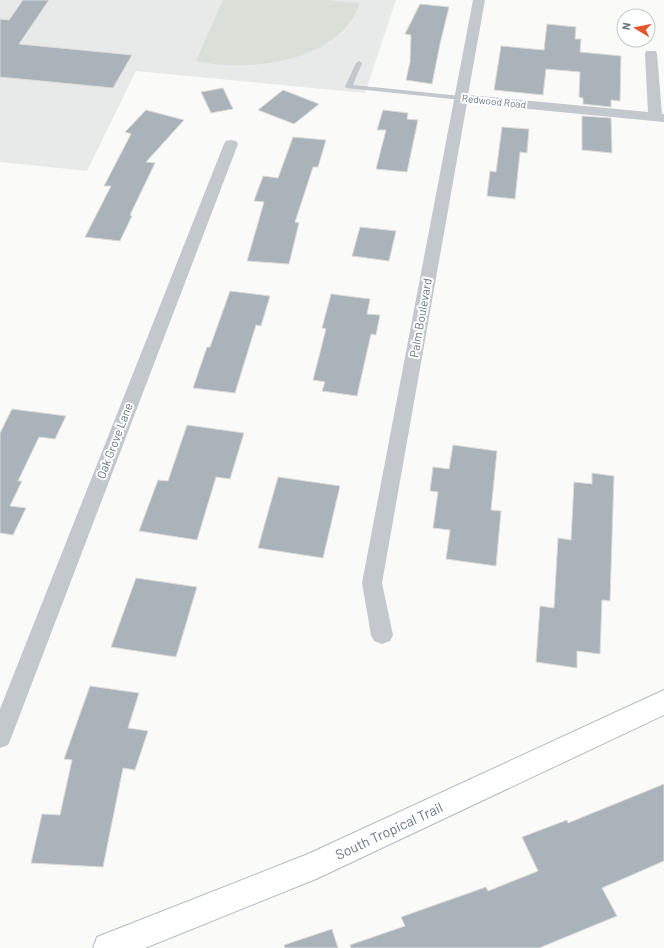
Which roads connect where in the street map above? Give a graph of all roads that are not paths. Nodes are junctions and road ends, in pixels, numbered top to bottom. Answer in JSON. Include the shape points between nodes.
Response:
{"nodes":[{"id":1,"x":479,"y":0,"type":"edge"},
{"id":2,"x":651,"y":54,"type":"dead end"},
{"id":3,"x":359,"y":62,"type":"dead end"},
{"id":4,"x":461,"y":98,"type":"junction"},
{"id":5,"x":660,"y":118,"type":"edge"},
{"id":6,"x":231,"y":144,"type":"dead end"},
{"id":7,"x":382,"y":635,"type":"dead end"},
{"id":8,"x":664,"y":702,"type":"edge"},
{"id":9,"x":0,"y":738,"type":"edge"},
{"id":10,"x":108,"y":948,"type":"edge"}],
"edges":[{"from":1,"to":4,"type":"street","name":"Palm Boulevard"},
{"from":2,"to":5,"type":"street"},
{"from":3,"to":4,"type":"lane","name":"Redwood Road","via":[[349,87]]},
{"from":4,"to":5,"type":"street","name":"Redwood Road"},
{"from":4,"to":7,"type":"street","name":"Palm Boulevard","via":[[372,583]]},
{"from":6,"to":9,"type":"street","name":"Oak Grove Lane"},
{"from":8,"to":10,"type":"street","name":"South Tropical Trail","via":[[316,865]]}]}
